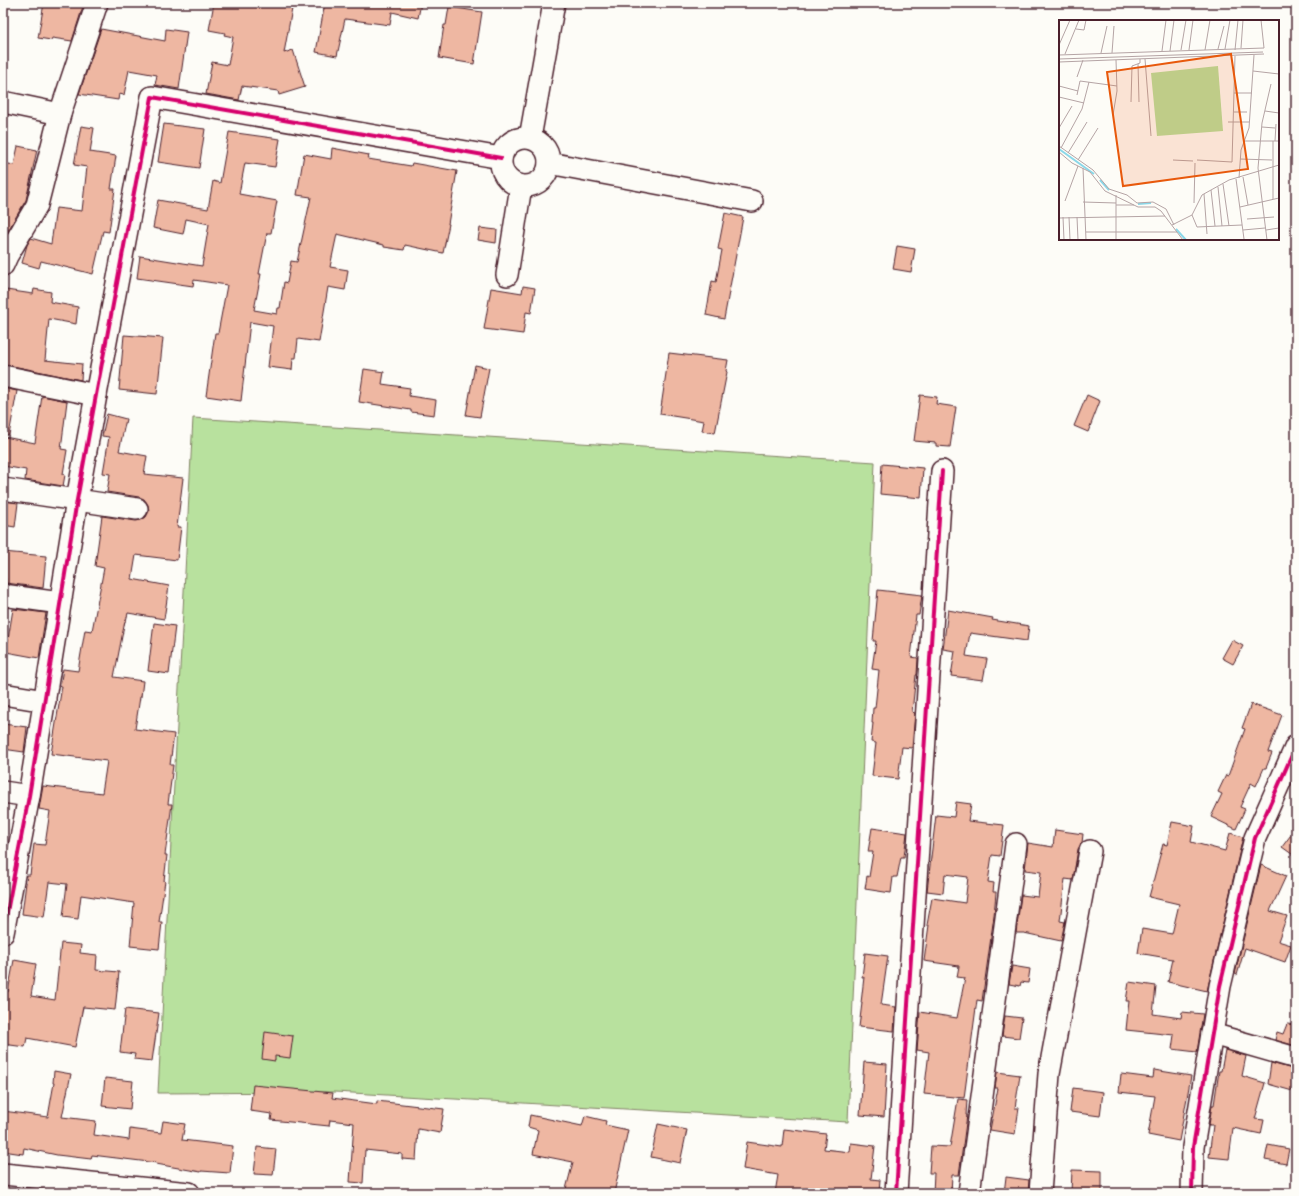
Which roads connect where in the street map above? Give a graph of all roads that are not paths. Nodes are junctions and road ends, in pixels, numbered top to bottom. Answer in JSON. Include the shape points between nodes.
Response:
{"nodes":[{"id":1,"x":97,"y":3,"type":"edge"},
{"id":2,"x":554,"y":3,"type":"edge"},
{"id":3,"x":3,"y":102,"type":"edge"},
{"id":4,"x":60,"y":114,"type":"junction"},
{"id":5,"x":530,"y":138,"type":"junction"},
{"id":6,"x":501,"y":158,"type":"junction"},
{"id":7,"x":549,"y":163,"type":"junction"},
{"id":8,"x":521,"y":186,"type":"junction"},
{"id":9,"x":752,"y":201,"type":"dead end"},
{"id":10,"x":3,"y":265,"type":"edge"},
{"id":11,"x":507,"y":275,"type":"dead end"},
{"id":12,"x":3,"y":376,"type":"edge"},
{"id":13,"x":96,"y":394,"type":"junction"},
{"id":14,"x":942,"y":471,"type":"dead end"},
{"id":15,"x":3,"y":489,"type":"edge"},
{"id":16,"x":77,"y":500,"type":"junction"},
{"id":17,"x":137,"y":509,"type":"dead end"},
{"id":18,"x":3,"y":595,"type":"edge"},
{"id":19,"x":60,"y":603,"type":"junction"},
{"id":20,"x":3,"y":694,"type":"edge"},
{"id":21,"x":45,"y":701,"type":"junction"},
{"id":22,"x":1296,"y":746,"type":"edge"},
{"id":23,"x":3,"y":792,"type":"edge"},
{"id":24,"x":29,"y":796,"type":"junction"},
{"id":25,"x":1016,"y":844,"type":"dead end"},
{"id":26,"x":1090,"y":851,"type":"dead end"},
{"id":27,"x":3,"y":933,"type":"edge"},
{"id":28,"x":1212,"y":1034,"type":"junction"},
{"id":29,"x":1296,"y":1058,"type":"edge"},
{"id":30,"x":3,"y":1174,"type":"edge"},
{"id":31,"x":189,"y":1193,"type":"edge"},
{"id":32,"x":896,"y":1193,"type":"edge"},
{"id":33,"x":969,"y":1193,"type":"edge"},
{"id":34,"x":1040,"y":1193,"type":"edge"},
{"id":35,"x":1192,"y":1193,"type":"edge"}],
"edges":[{"from":1,"to":4,"type":"street"},
{"from":2,"to":5,"type":"street"},
{"from":3,"to":4,"type":"street"},
{"from":4,"to":10,"type":"street","via":[[37,205]]},
{"from":5,"to":6,"type":"street","via":[[514,140],[507,145]]},
{"from":5,"to":7,"type":"street","via":[[544,147]]},
{"from":6,"to":8,"type":"street","via":[[503,173],[508,180]]},
{"from":6,"to":13,"type":"street","via":[[152,97]]},
{"from":7,"to":8,"type":"street","via":[[548,171],[543,178],[529,186]]},
{"from":7,"to":9,"type":"street"},
{"from":8,"to":11,"type":"street"},
{"from":12,"to":13,"type":"street"},
{"from":13,"to":16,"type":"street"},
{"from":14,"to":32,"type":"street"},
{"from":15,"to":16,"type":"street"},
{"from":16,"to":17,"type":"street"},
{"from":16,"to":19,"type":"street"},
{"from":18,"to":19,"type":"street"},
{"from":19,"to":21,"type":"street"},
{"from":20,"to":21,"type":"street"},
{"from":21,"to":24,"type":"street"},
{"from":22,"to":28,"type":"street","via":[[1255,838],[1220,986]]},
{"from":23,"to":24,"type":"street"},
{"from":24,"to":27,"type":"street"},
{"from":25,"to":33,"type":"street"},
{"from":26,"to":34,"type":"street","via":[[1049,1074]]},
{"from":28,"to":29,"type":"street"},
{"from":28,"to":35,"type":"street","via":[[1193,1147]]},
{"from":30,"to":31,"type":"street"}]}
